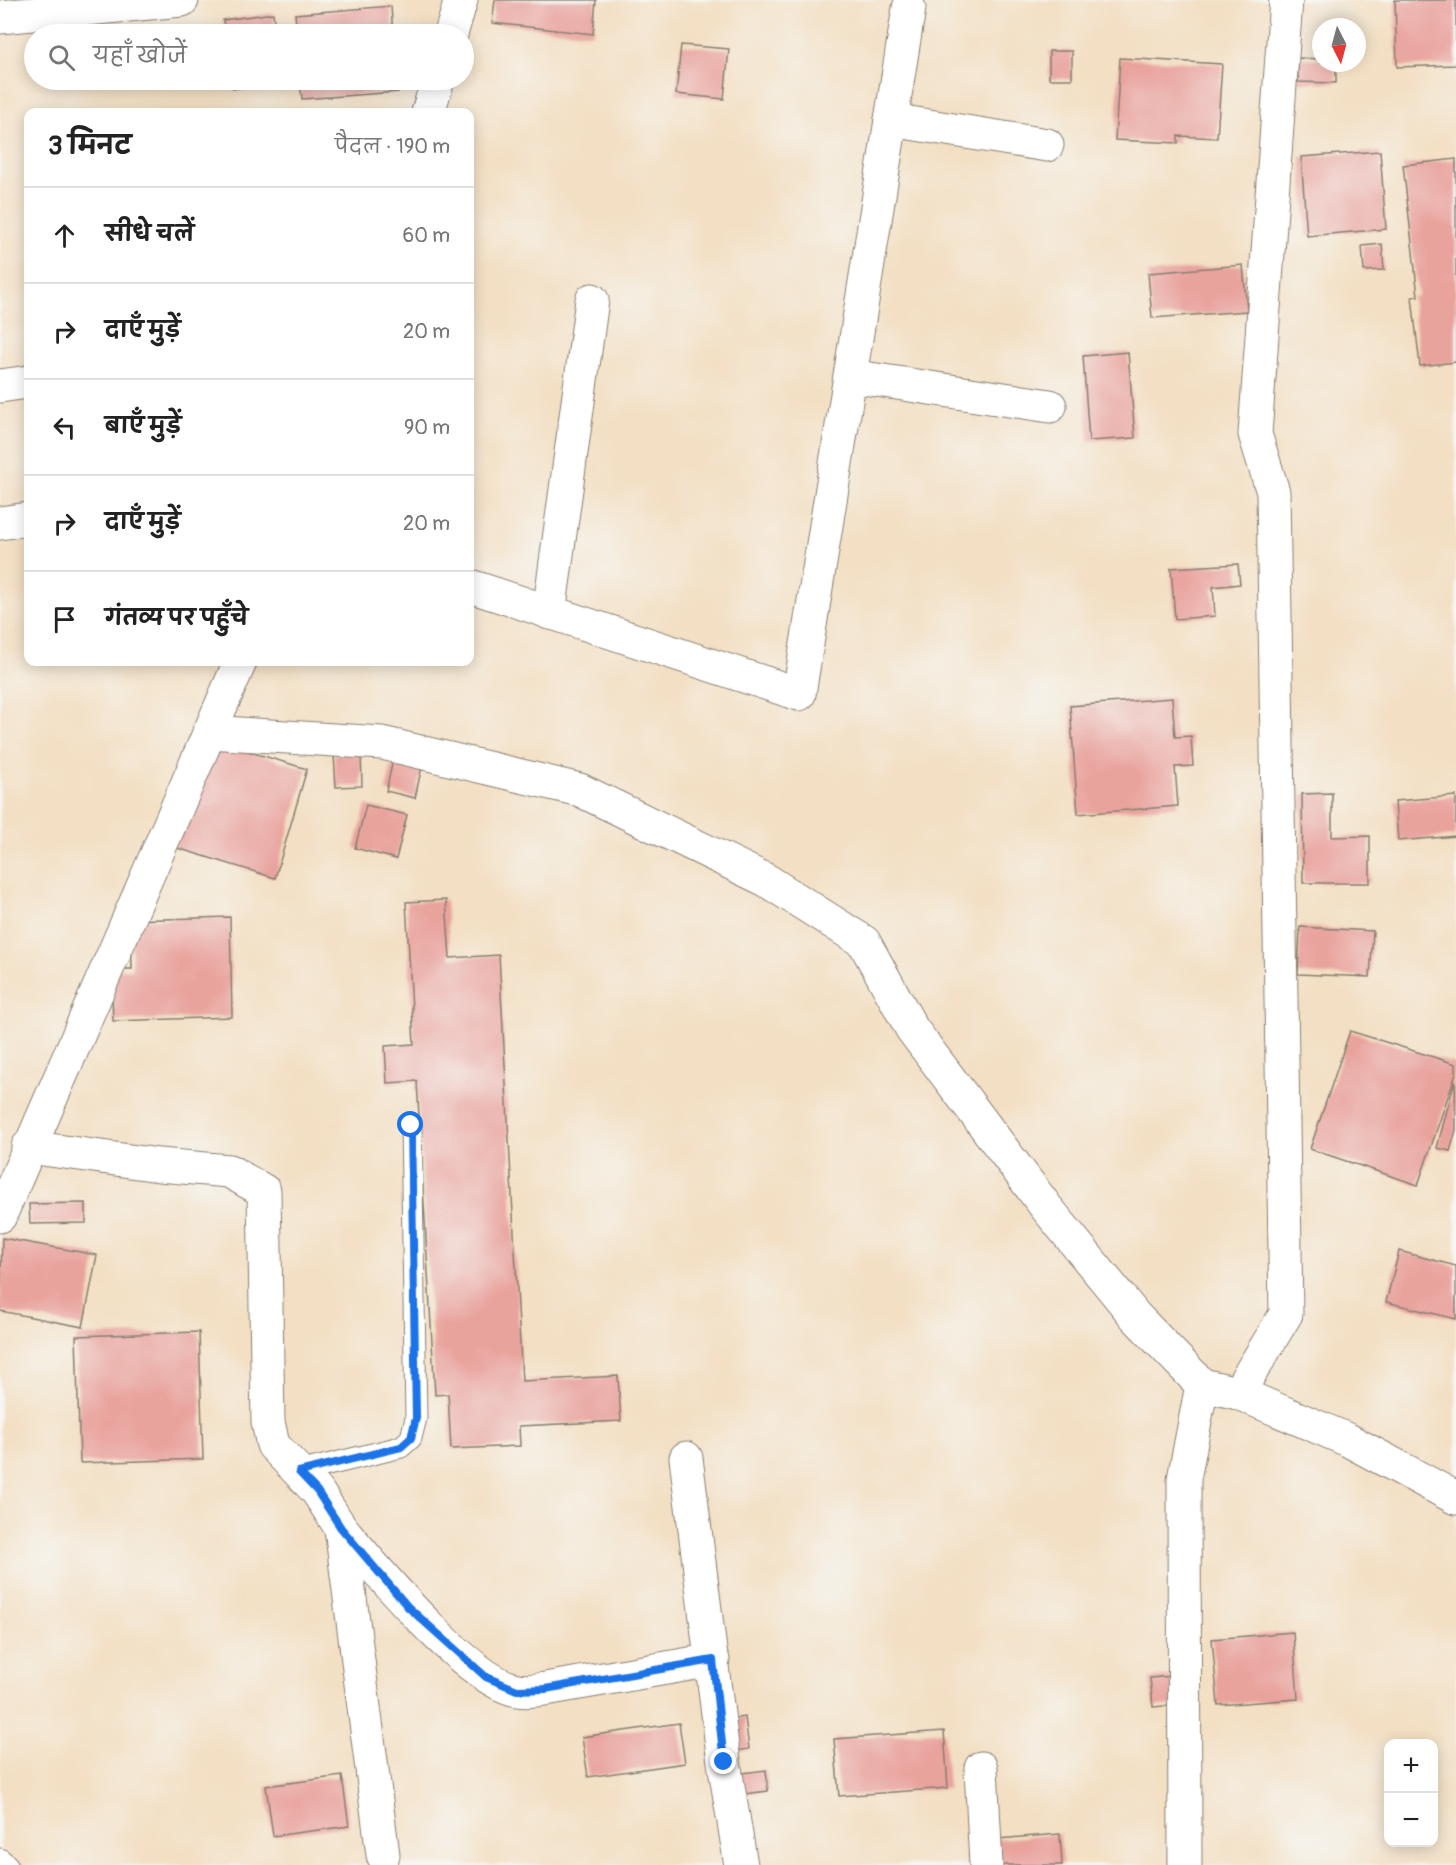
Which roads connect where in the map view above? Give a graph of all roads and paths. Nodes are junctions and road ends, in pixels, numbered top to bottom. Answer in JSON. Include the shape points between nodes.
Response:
{"nodes":[{"id":1,"x":183,"y":0,"type":"edge"},
{"id":2,"x":461,"y":0,"type":"edge"},
{"id":3,"x":1286,"y":0,"type":"edge"},
{"id":4,"x":909,"y":8,"type":"dead end"},
{"id":5,"x":0,"y":17,"type":"edge"},
{"id":6,"x":454,"y":24,"type":"edge"},
{"id":7,"x":435,"y":90,"type":"edge"},
{"id":8,"x":429,"y":108,"type":"edge"},
{"id":9,"x":891,"y":120,"type":"junction"},
{"id":10,"x":1047,"y":145,"type":"dead end"},
{"id":11,"x":592,"y":300,"type":"dead end"},
{"id":12,"x":850,"y":376,"type":"junction"},
{"id":13,"x":24,"y":383,"type":"edge"},
{"id":14,"x":0,"y":386,"type":"edge"},
{"id":15,"x":1050,"y":406,"type":"dead end"},
{"id":16,"x":24,"y":520,"type":"edge"},
{"id":17,"x":0,"y":523,"type":"edge"},
{"id":18,"x":474,"y":587,"type":"edge"},
{"id":19,"x":549,"y":613,"type":"junction"},
{"id":20,"x":237,"y":669,"type":"edge"},
{"id":21,"x":209,"y":732,"type":"junction"},
{"id":22,"x":411,"y":1125,"type":"dead end"},
{"id":23,"x":28,"y":1147,"type":"junction"},
{"id":24,"x":0,"y":1216,"type":"edge"},
{"id":25,"x":1203,"y":1385,"type":"junction"},
{"id":26,"x":1238,"y":1393,"type":"junction"},
{"id":27,"x":686,"y":1458,"type":"dead end"},
{"id":28,"x":299,"y":1472,"type":"junction"},
{"id":29,"x":1456,"y":1498,"type":"edge"},
{"id":30,"x":341,"y":1528,"type":"junction"},
{"id":31,"x":713,"y":1660,"type":"junction"},
{"id":32,"x":981,"y":1768,"type":"dead end"},
{"id":33,"x":383,"y":1855,"type":"dead end"},
{"id":34,"x":0,"y":1859,"type":"edge"},
{"id":35,"x":7,"y":1865,"type":"edge"},
{"id":36,"x":741,"y":1865,"type":"edge"},
{"id":37,"x":986,"y":1865,"type":"edge"},
{"id":38,"x":1185,"y":1865,"type":"edge"}],
"edges":[{"from":1,"to":5,"type":"street"},
{"from":2,"to":6,"type":"street"},
{"from":3,"to":26,"type":"street","via":[[1255,434],[1274,492],[1286,1314]]},
{"from":4,"to":9,"type":"street"},
{"from":7,"to":8,"type":"street"},
{"from":9,"to":10,"type":"street"},
{"from":9,"to":12,"type":"street"},
{"from":11,"to":19,"type":"street"},
{"from":12,"to":15,"type":"street"},
{"from":12,"to":19,"type":"street","via":[[799,694]]},
{"from":13,"to":14,"type":"street"},
{"from":16,"to":17,"type":"street"},
{"from":18,"to":19,"type":"street"},
{"from":20,"to":21,"type":"street"},
{"from":21,"to":23,"type":"street"},
{"from":21,"to":25,"type":"street","via":[[382,743],[580,790],[766,880],[864,942],[912,1029],[1046,1207],[1136,1317]]},
{"from":22,"to":28,"type":"lane","via":[[416,1418],[411,1438],[401,1447]]},
{"from":23,"to":24,"type":"street"},
{"from":23,"to":28,"type":"street","via":[[229,1171],[264,1191],[268,1422],[273,1445]]},
{"from":25,"to":26,"type":"street"},
{"from":25,"to":38,"type":"street","via":[[1184,1479]]},
{"from":26,"to":29,"type":"street","via":[[1348,1440]]},
{"from":27,"to":31,"type":"street"},
{"from":28,"to":30,"type":"street"},
{"from":30,"to":31,"type":"street","via":[[408,1607],[486,1677],[517,1690],[545,1689]]},
{"from":30,"to":33,"type":"street"},
{"from":31,"to":36,"type":"street"},
{"from":32,"to":37,"type":"street"},
{"from":34,"to":35,"type":"lane"}]}
